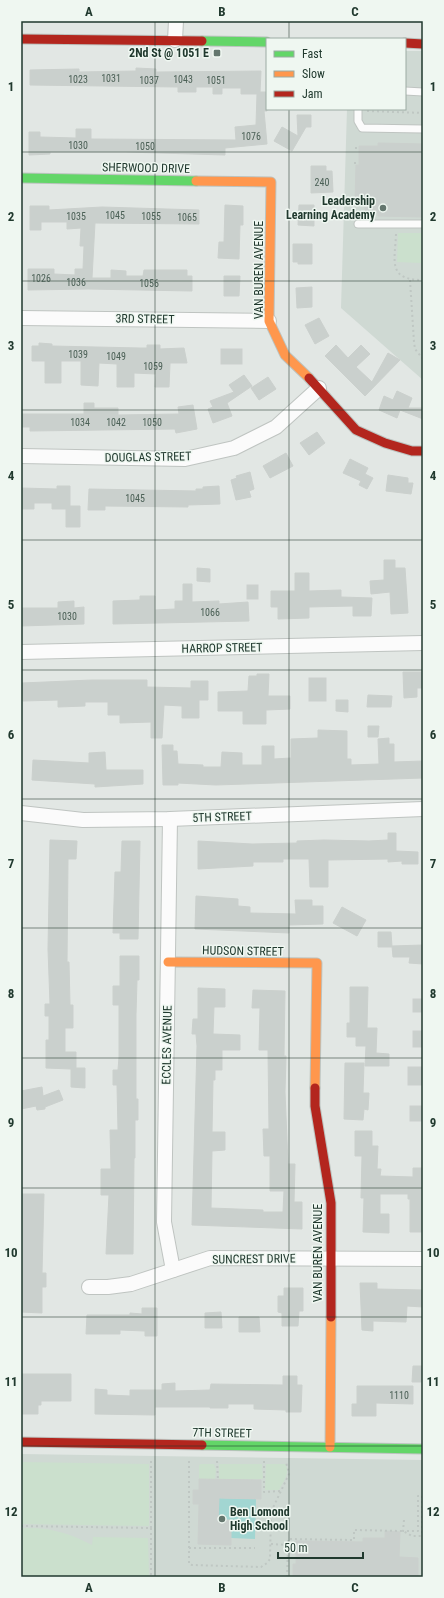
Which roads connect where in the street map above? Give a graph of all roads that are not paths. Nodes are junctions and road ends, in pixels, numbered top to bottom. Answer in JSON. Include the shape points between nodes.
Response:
{"nodes":[{"id":1,"x":176,"y":21,"type":"edge"},
{"id":2,"x":21,"y":39,"type":"edge"},
{"id":3,"x":175,"y":40,"type":"junction"},
{"id":4,"x":266,"y":42,"type":"edge"},
{"id":5,"x":406,"y":44,"type":"edge"},
{"id":6,"x":423,"y":44,"type":"edge"},
{"id":7,"x":406,"y":91,"type":"edge"},
{"id":8,"x":423,"y":92,"type":"edge"},
{"id":9,"x":358,"y":110,"type":"edge"},
{"id":10,"x":423,"y":129,"type":"edge"},
{"id":11,"x":21,"y":178,"type":"edge"},
{"id":12,"x":271,"y":182,"type":"joint"},
{"id":13,"x":358,"y":224,"type":"dead end"},
{"id":14,"x":423,"y":224,"type":"edge"},
{"id":15,"x":21,"y":318,"type":"edge"},
{"id":16,"x":270,"y":321,"type":"junction"},
{"id":17,"x":319,"y":388,"type":"junction"},
{"id":18,"x":423,"y":451,"type":"edge"},
{"id":19,"x":21,"y":456,"type":"edge"},
{"id":20,"x":423,"y":643,"type":"edge"},
{"id":21,"x":21,"y":652,"type":"edge"},
{"id":22,"x":423,"y":809,"type":"edge"},
{"id":23,"x":21,"y":813,"type":"edge"},
{"id":24,"x":170,"y":819,"type":"junction"},
{"id":25,"x":168,"y":962,"type":"junction"},
{"id":26,"x":317,"y":963,"type":"joint"},
{"id":27,"x":330,"y":1258,"type":"junction"},
{"id":28,"x":423,"y":1259,"type":"edge"},
{"id":29,"x":173,"y":1270,"type":"junction"},
{"id":30,"x":89,"y":1287,"type":"dead end"},
{"id":31,"x":21,"y":1442,"type":"edge"},
{"id":32,"x":330,"y":1447,"type":"junction"},
{"id":33,"x":423,"y":1449,"type":"edge"}],
"edges":[{"from":1,"to":3,"type":"street"},
{"from":2,"to":3,"type":"street"},
{"from":3,"to":4,"type":"street"},
{"from":5,"to":6,"type":"street"},
{"from":7,"to":8,"type":"lane"},
{"from":9,"to":10,"type":"lane","via":[[358,121],[362,128]]},
{"from":11,"to":12,"type":"street","name":"SHERWOOD DRIVE"},
{"from":12,"to":16,"type":"street","name":"VAN BUREN AVENUE"},
{"from":13,"to":14,"type":"lane"},
{"from":15,"to":16,"type":"street","name":"3RD STREET"},
{"from":16,"to":17,"type":"street","name":"VAN BUREN AVENUE","via":[[285,355]]},
{"from":17,"to":18,"type":"street","via":[[356,430],[386,443],[412,451]]},
{"from":17,"to":19,"type":"street","name":"DOUGLAS STREET","via":[[276,427],[227,450],[185,459]]},
{"from":20,"to":21,"type":"street","name":"HARROP STREET"},
{"from":22,"to":24,"type":"street","name":"5TH STREET"},
{"from":23,"to":24,"type":"street","name":"5TH STREET","via":[[83,820]]},
{"from":24,"to":25,"type":"street","name":"ECCLES AVENUE"},
{"from":25,"to":26,"type":"street","name":"HUDSON STREET"},
{"from":25,"to":29,"type":"street","name":"ECCLES AVENUE","via":[[164,1222]]},
{"from":26,"to":27,"type":"street","name":"VAN BUREN AVENUE","via":[[315,1106],[331,1203]]},
{"from":27,"to":28,"type":"street","name":"SUNCREST DRIVE"},
{"from":27,"to":29,"type":"street","name":"SUNCREST DRIVE","via":[[210,1258]]},
{"from":27,"to":32,"type":"street","name":"VAN BUREN AVENUE"},
{"from":29,"to":30,"type":"street","name":"SUNCREST DRIVE","via":[[131,1284]]},
{"from":31,"to":32,"type":"street","name":"7TH STREET"},
{"from":32,"to":33,"type":"street","name":"7TH STREET"}]}
